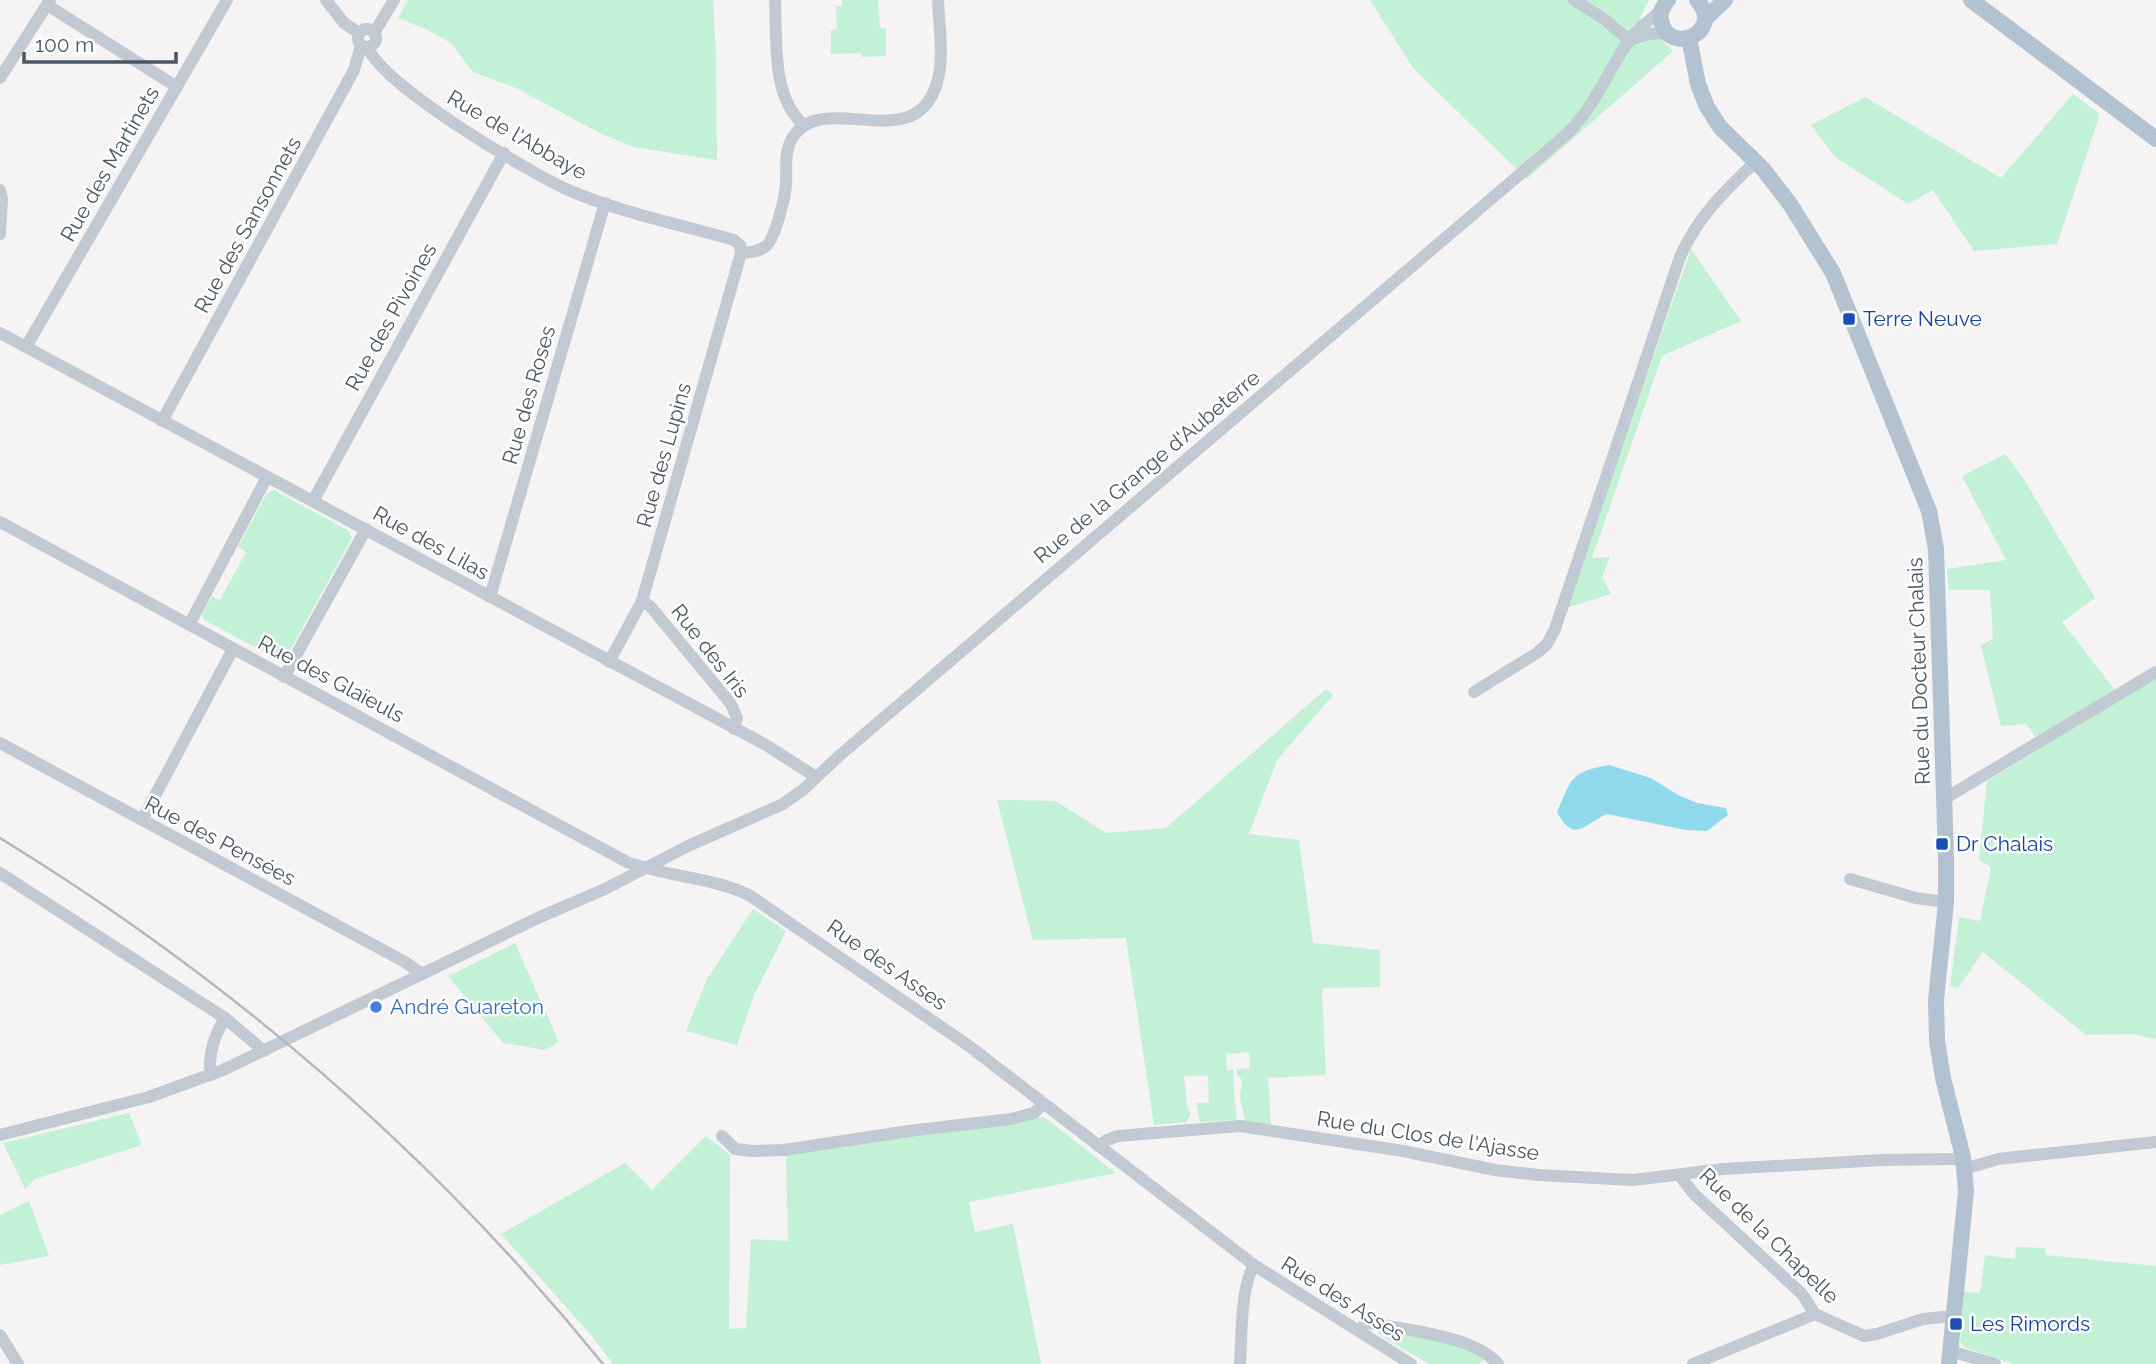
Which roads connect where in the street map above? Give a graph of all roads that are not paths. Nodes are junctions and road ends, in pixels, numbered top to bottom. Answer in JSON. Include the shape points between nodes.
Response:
{"nodes":[{"id":1,"x":227,"y":0,"type":"edge"},
{"id":2,"x":326,"y":0,"type":"edge"},
{"id":3,"x":394,"y":0,"type":"edge"},
{"id":4,"x":775,"y":0,"type":"edge"},
{"id":5,"x":938,"y":0,"type":"edge"},
{"id":6,"x":1574,"y":0,"type":"edge"},
{"id":7,"x":1697,"y":0,"type":"edge"},
{"id":8,"x":1725,"y":0,"type":"edge"},
{"id":9,"x":1971,"y":0,"type":"edge"},
{"id":10,"x":48,"y":3,"type":"edge"},
{"id":11,"x":1665,"y":3,"type":"edge"},
{"id":12,"x":1604,"y":19,"type":"junction"},
{"id":13,"x":1705,"y":19,"type":"junction"},
{"id":14,"x":1640,"y":27,"type":"junction"},
{"id":15,"x":1667,"y":33,"type":"junction"},
{"id":16,"x":1689,"y":38,"type":"junction"},
{"id":17,"x":1629,"y":40,"type":"junction"},
{"id":18,"x":363,"y":42,"type":"junction"},
{"id":19,"x":0,"y":78,"type":"edge"},
{"id":20,"x":177,"y":87,"type":"junction"},
{"id":21,"x":804,"y":125,"type":"junction"},
{"id":22,"x":2156,"y":139,"type":"edge"},
{"id":23,"x":503,"y":153,"type":"junction"},
{"id":24,"x":1755,"y":162,"type":"junction"},
{"id":25,"x":0,"y":190,"type":"edge"},
{"id":26,"x":605,"y":203,"type":"junction"},
{"id":27,"x":0,"y":234,"type":"edge"},
{"id":28,"x":741,"y":253,"type":"junction"},
{"id":29,"x":0,"y":333,"type":"edge"},
{"id":30,"x":26,"y":347,"type":"junction"},
{"id":31,"x":162,"y":421,"type":"junction"},
{"id":32,"x":267,"y":477,"type":"junction"},
{"id":33,"x":313,"y":501,"type":"junction"},
{"id":34,"x":0,"y":522,"type":"edge"},
{"id":35,"x":366,"y":529,"type":"junction"},
{"id":36,"x":489,"y":597,"type":"junction"},
{"id":37,"x":642,"y":601,"type":"junction"},
{"id":38,"x":189,"y":625,"type":"junction"},
{"id":39,"x":233,"y":649,"type":"junction"},
{"id":40,"x":609,"y":662,"type":"junction"},
{"id":41,"x":2156,"y":671,"type":"edge"},
{"id":42,"x":284,"y":677,"type":"junction"},
{"id":43,"x":1474,"y":692,"type":"dead end"},
{"id":44,"x":734,"y":729,"type":"junction"},
{"id":45,"x":0,"y":743,"type":"edge"},
{"id":46,"x":816,"y":777,"type":"junction"},
{"id":47,"x":1944,"y":799,"type":"junction"},
{"id":48,"x":142,"y":820,"type":"junction"},
{"id":49,"x":644,"y":868,"type":"junction"},
{"id":50,"x":0,"y":873,"type":"edge"},
{"id":51,"x":1850,"y":879,"type":"dead end"},
{"id":52,"x":1946,"y":902,"type":"junction"},
{"id":53,"x":422,"y":974,"type":"junction"},
{"id":54,"x":225,"y":1018,"type":"junction"},
{"id":55,"x":264,"y":1051,"type":"junction"},
{"id":56,"x":211,"y":1074,"type":"junction"},
{"id":57,"x":1043,"y":1104,"type":"junction"},
{"id":58,"x":0,"y":1135,"type":"edge"},
{"id":59,"x":722,"y":1136,"type":"dead end"},
{"id":60,"x":2156,"y":1142,"type":"edge"},
{"id":61,"x":1098,"y":1146,"type":"junction"},
{"id":62,"x":1964,"y":1163,"type":"junction"},
{"id":63,"x":1680,"y":1176,"type":"junction"},
{"id":64,"x":1254,"y":1265,"type":"junction"},
{"id":65,"x":1815,"y":1314,"type":"junction"},
{"id":66,"x":1953,"y":1316,"type":"junction"},
{"id":67,"x":1359,"y":1331,"type":"junction"},
{"id":68,"x":0,"y":1335,"type":"edge"},
{"id":69,"x":1950,"y":1358,"type":"edge"},
{"id":70,"x":18,"y":1364,"type":"edge"},
{"id":71,"x":1240,"y":1364,"type":"edge"},
{"id":72,"x":1411,"y":1364,"type":"edge"},
{"id":73,"x":1498,"y":1364,"type":"edge"},
{"id":74,"x":1693,"y":1364,"type":"edge"},
{"id":75,"x":1994,"y":1364,"type":"edge"}],
"edges":[{"from":1,"to":20,"type":"street","name":"Rue des Martinets"},
{"from":2,"to":18,"type":"street","name":"Rue de l'Abbaye"},
{"from":3,"to":18,"type":"street","via":[[374,33],[364,29]]},
{"from":4,"to":21,"type":"street","via":[[780,85],[792,115]]},
{"from":5,"to":21,"type":"street","via":[[937,84],[922,108],[891,121],[816,120]]},
{"from":6,"to":12,"type":"street"},
{"from":7,"to":13,"type":"main road"},
{"from":8,"to":13,"type":"main road"},
{"from":9,"to":22,"type":"main road"},
{"from":10,"to":19,"type":"street"},
{"from":10,"to":20,"type":"street"},
{"from":11,"to":14,"type":"street","name":"Rue de la Grange d'Aubeterre"},
{"from":11,"to":15,"type":"main road","via":[[1661,21]]},
{"from":12,"to":14,"type":"street"},
{"from":12,"to":17,"type":"street"},
{"from":13,"to":16,"type":"main road","via":[[1698,33]]},
{"from":14,"to":17,"type":"street","name":"Rue de la Grange d'Aubeterre"},
{"from":15,"to":16,"type":"main road"},
{"from":15,"to":17,"type":"street"},
{"from":16,"to":24,"type":"main road","name":"Rue du Docteur Chalais","via":[[1707,107]]},
{"from":17,"to":46,"type":"street","name":"Rue de la Grange d'Aubeterre","via":[[1594,102],[1567,134]]},
{"from":18,"to":23,"type":"street","name":"Rue de l'Abbaye","via":[[376,62],[426,105]]},
{"from":18,"to":31,"type":"street","name":"Rue des Sansonnets","via":[[354,70]]},
{"from":20,"to":30,"type":"street","name":"Rue des Martinets"},
{"from":21,"to":28,"type":"street","via":[[786,155],[786,188],[772,240],[759,251]]},
{"from":23,"to":26,"type":"street","name":"Rue de l'Abbaye","via":[[565,188]]},
{"from":23,"to":33,"type":"street","name":"Rue des Pivoines"},
{"from":24,"to":43,"type":"street","via":[[1706,211],[1680,257],[1555,629],[1537,653]]},
{"from":24,"to":47,"type":"main road","name":"Rue du Docteur Chalais","via":[[1790,204],[1833,272],[1929,512],[1936,549]]},
{"from":25,"to":27,"type":"street"},
{"from":26,"to":28,"type":"street","name":"Rue de l'Abbaye","via":[[734,240]]},
{"from":26,"to":36,"type":"street","name":"Rue des Roses"},
{"from":28,"to":37,"type":"street","name":"Rue des Lupins"},
{"from":29,"to":30,"type":"street","name":"Rue des Lilas"},
{"from":30,"to":31,"type":"street","name":"Rue des Lilas"},
{"from":31,"to":32,"type":"street","name":"Rue des Lilas"},
{"from":32,"to":33,"type":"street","name":"Rue des Lilas"},
{"from":32,"to":38,"type":"street"},
{"from":33,"to":35,"type":"street","name":"Rue des Lilas"},
{"from":34,"to":38,"type":"street","name":"Rue des Glaïeuls"},
{"from":35,"to":36,"type":"street","name":"Rue des Lilas"},
{"from":35,"to":42,"type":"street"},
{"from":36,"to":40,"type":"street","name":"Rue des Lilas"},
{"from":37,"to":40,"type":"street","name":"Rue des Lupins"},
{"from":37,"to":44,"type":"street","name":"Rue des Iris","via":[[731,704],[737,718]]},
{"from":38,"to":39,"type":"street","name":"Rue des Glaïeuls"},
{"from":39,"to":42,"type":"street","name":"Rue des Glaïeuls"},
{"from":39,"to":48,"type":"street"},
{"from":40,"to":44,"type":"street","name":"Rue des Lilas"},
{"from":41,"to":47,"type":"street"},
{"from":42,"to":49,"type":"street","name":"Rue des Glaïeuls"},
{"from":44,"to":46,"type":"street","name":"Rue des Lilas"},
{"from":45,"to":48,"type":"street","name":"Rue des Pensées"},
{"from":46,"to":49,"type":"street","name":"Rue de la Grange d'Aubeterre","via":[[783,804]]},
{"from":47,"to":52,"type":"main road","name":"Rue du Docteur Chalais"},
{"from":48,"to":53,"type":"street","name":"Rue des Pensées"},
{"from":49,"to":53,"type":"street"},
{"from":49,"to":57,"type":"street","name":"Rue des Asses","via":[[749,895],[969,1046]]},
{"from":50,"to":54,"type":"street"},
{"from":51,"to":52,"type":"street"},
{"from":52,"to":62,"type":"main road","name":"Rue du Docteur Chalais","via":[[1936,1000],[1937,1041]]},
{"from":53,"to":55,"type":"street"},
{"from":54,"to":55,"type":"street"},
{"from":54,"to":56,"type":"street","via":[[211,1053]]},
{"from":55,"to":56,"type":"street"},
{"from":56,"to":58,"type":"street","via":[[149,1097]]},
{"from":57,"to":59,"type":"street","via":[[1034,1113],[1011,1119],[784,1150],[735,1149]]},
{"from":57,"to":61,"type":"street","name":"Rue des Asses"},
{"from":60,"to":62,"type":"street","name":"Rue du Clos de l'Ajasse"},
{"from":61,"to":63,"type":"street","name":"Rue du Clos de l'Ajasse","via":[[1118,1136],[1240,1126],[1538,1175],[1633,1180]]},
{"from":61,"to":64,"type":"street","name":"Rue des Asses"},
{"from":62,"to":63,"type":"street","name":"Rue du Clos de l'Ajasse","via":[[1953,1159],[1882,1160],[1723,1169]]},
{"from":62,"to":66,"type":"main road","name":"Rue du Docteur Chalais","via":[[1966,1191]]},
{"from":63,"to":65,"type":"street","name":"Rue de la Chapelle","via":[[1802,1294]]},
{"from":64,"to":67,"type":"street","name":"Rue des Asses"},
{"from":64,"to":71,"type":"street","via":[[1248,1276]]},
{"from":65,"to":66,"type":"street","name":"Rue de la Chapelle","via":[[1864,1336],[1923,1319]]},
{"from":65,"to":74,"type":"street"},
{"from":66,"to":69,"type":"main road","name":"Rue du Docteur Chalais"},
{"from":67,"to":72,"type":"street","name":"Rue des Asses"},
{"from":67,"to":73,"type":"street","via":[[1370,1324],[1454,1340],[1483,1350]]},
{"from":68,"to":70,"type":"street"},
{"from":69,"to":75,"type":"street"}]}
